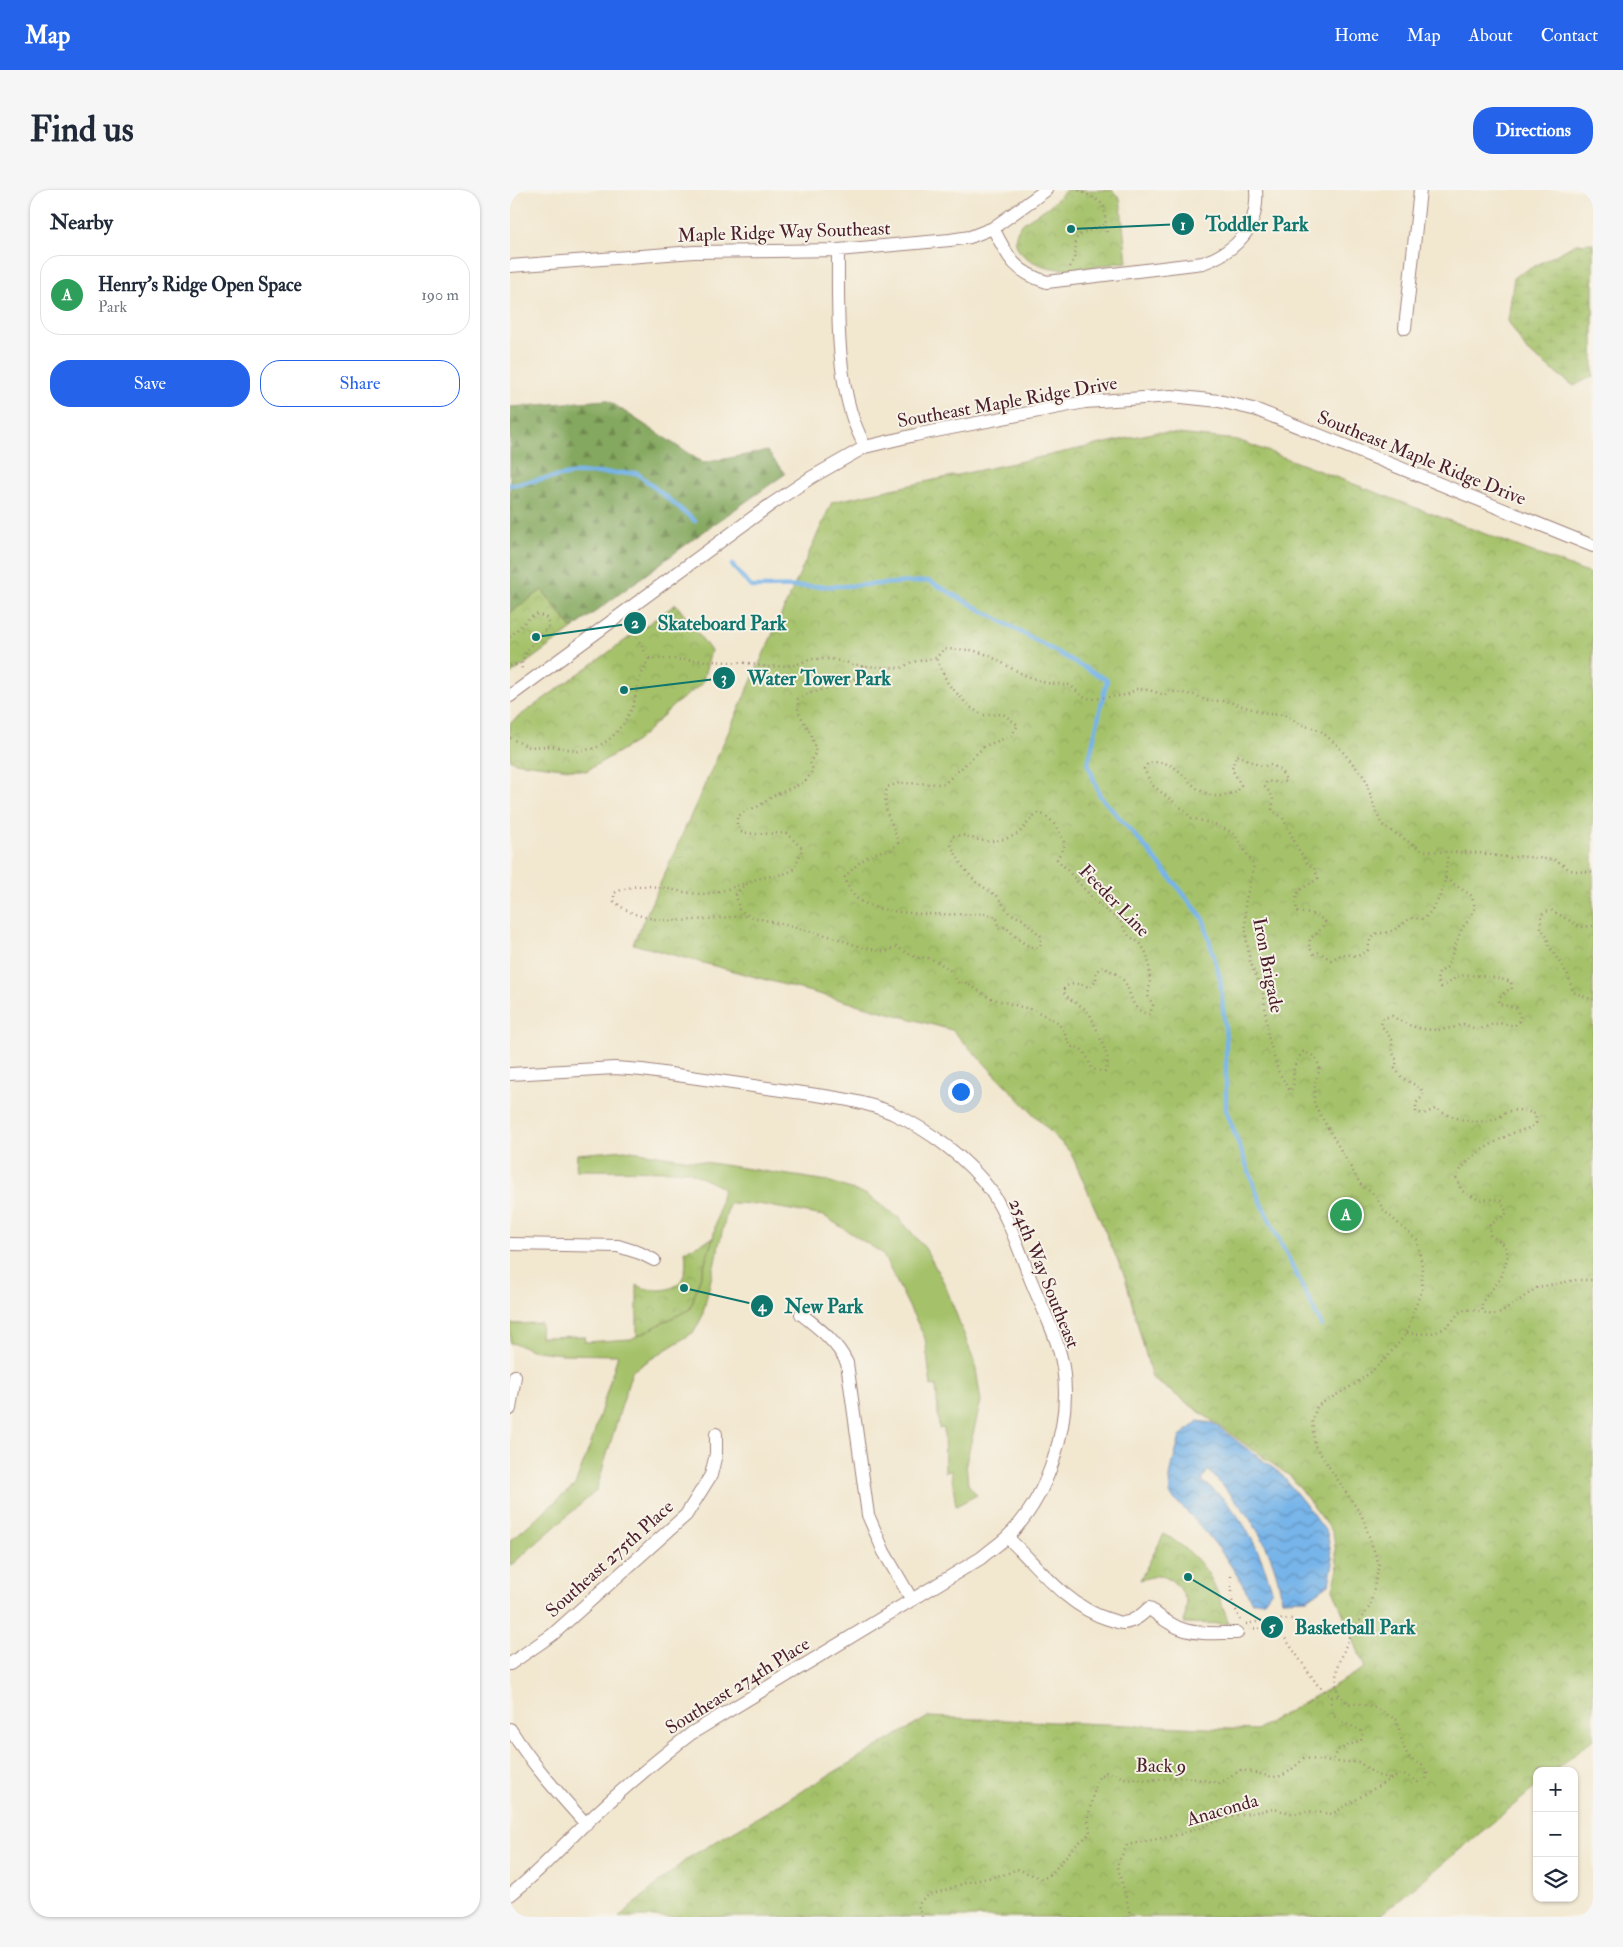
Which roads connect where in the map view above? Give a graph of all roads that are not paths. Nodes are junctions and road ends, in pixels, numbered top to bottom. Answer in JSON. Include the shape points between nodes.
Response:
{"nodes":[{"id":1,"x":1046,"y":190,"type":"edge"},
{"id":2,"x":1256,"y":190,"type":"edge"},
{"id":3,"x":1420,"y":190,"type":"edge"},
{"id":4,"x":993,"y":228,"type":"junction"},
{"id":5,"x":838,"y":250,"type":"junction"},
{"id":6,"x":510,"y":266,"type":"edge"},
{"id":7,"x":1405,"y":328,"type":"dead end"},
{"id":8,"x":865,"y":447,"type":"junction"},
{"id":9,"x":1593,"y":546,"type":"edge"},
{"id":10,"x":510,"y":696,"type":"edge"},
{"id":11,"x":510,"y":1074,"type":"edge"},
{"id":12,"x":510,"y":1244,"type":"edge"},
{"id":13,"x":654,"y":1260,"type":"dead end"},
{"id":14,"x":801,"y":1314,"type":"dead end"},
{"id":15,"x":516,"y":1376,"type":"dead end"},
{"id":16,"x":510,"y":1409,"type":"edge"},
{"id":17,"x":716,"y":1434,"type":"dead end"},
{"id":18,"x":1007,"y":1537,"type":"junction"},
{"id":19,"x":912,"y":1600,"type":"junction"},
{"id":20,"x":1237,"y":1633,"type":"road end"},
{"id":21,"x":510,"y":1664,"type":"edge"},
{"id":22,"x":510,"y":1729,"type":"edge"},
{"id":23,"x":586,"y":1824,"type":"junction"},
{"id":24,"x":510,"y":1895,"type":"edge"}],
"edges":[{"from":1,"to":4,"type":"street","name":"Maple Ridge Way Southeast"},
{"from":2,"to":4,"type":"street","via":[[1256,207],[1246,232],[1234,248],[1203,263],[1047,282],[1015,266]]},
{"from":3,"to":7,"type":"street"},
{"from":4,"to":5,"type":"street","name":"Maple Ridge Way Southeast","via":[[950,240]]},
{"from":5,"to":6,"type":"street","name":"Maple Ridge Way Southeast","via":[[694,252]]},
{"from":5,"to":8,"type":"street","via":[[839,318],[846,390]]},
{"from":8,"to":9,"type":"street","name":"Southeast Maple Ridge Drive","via":[[1085,402],[1172,396],[1219,401],[1257,410]]},
{"from":8,"to":10,"type":"street","name":"Southeast Maple Ridge Drive","via":[[770,504]]},
{"from":11,"to":18,"type":"street","name":"254th Way Southeast","via":[[615,1068],[642,1070],[852,1101],[892,1114],[922,1129],[970,1167],[991,1192],[1011,1230],[1063,1366],[1063,1416],[1052,1463],[1041,1491]]},
{"from":12,"to":13,"type":"street","via":[[618,1246]]},
{"from":14,"to":19,"type":"street","via":[[841,1350],[847,1364],[868,1515],[884,1552]]},
{"from":15,"to":16,"type":"street"},
{"from":17,"to":21,"type":"street","name":"Southeast 275th Place","via":[[711,1475],[686,1515],[552,1635]]},
{"from":18,"to":19,"type":"street","name":"Southeast 274th Place","via":[[981,1558]]},
{"from":18,"to":20,"type":"street","via":[[1078,1605],[1096,1615],[1122,1623],[1138,1618],[1149,1608],[1165,1622],[1190,1633]]},
{"from":19,"to":23,"type":"street","name":"Southeast 274th Place","via":[[692,1732],[657,1759]]},
{"from":22,"to":23,"type":"street","via":[[545,1779]]},
{"from":23,"to":24,"type":"street","name":"Southeast 274th Place"}]}
